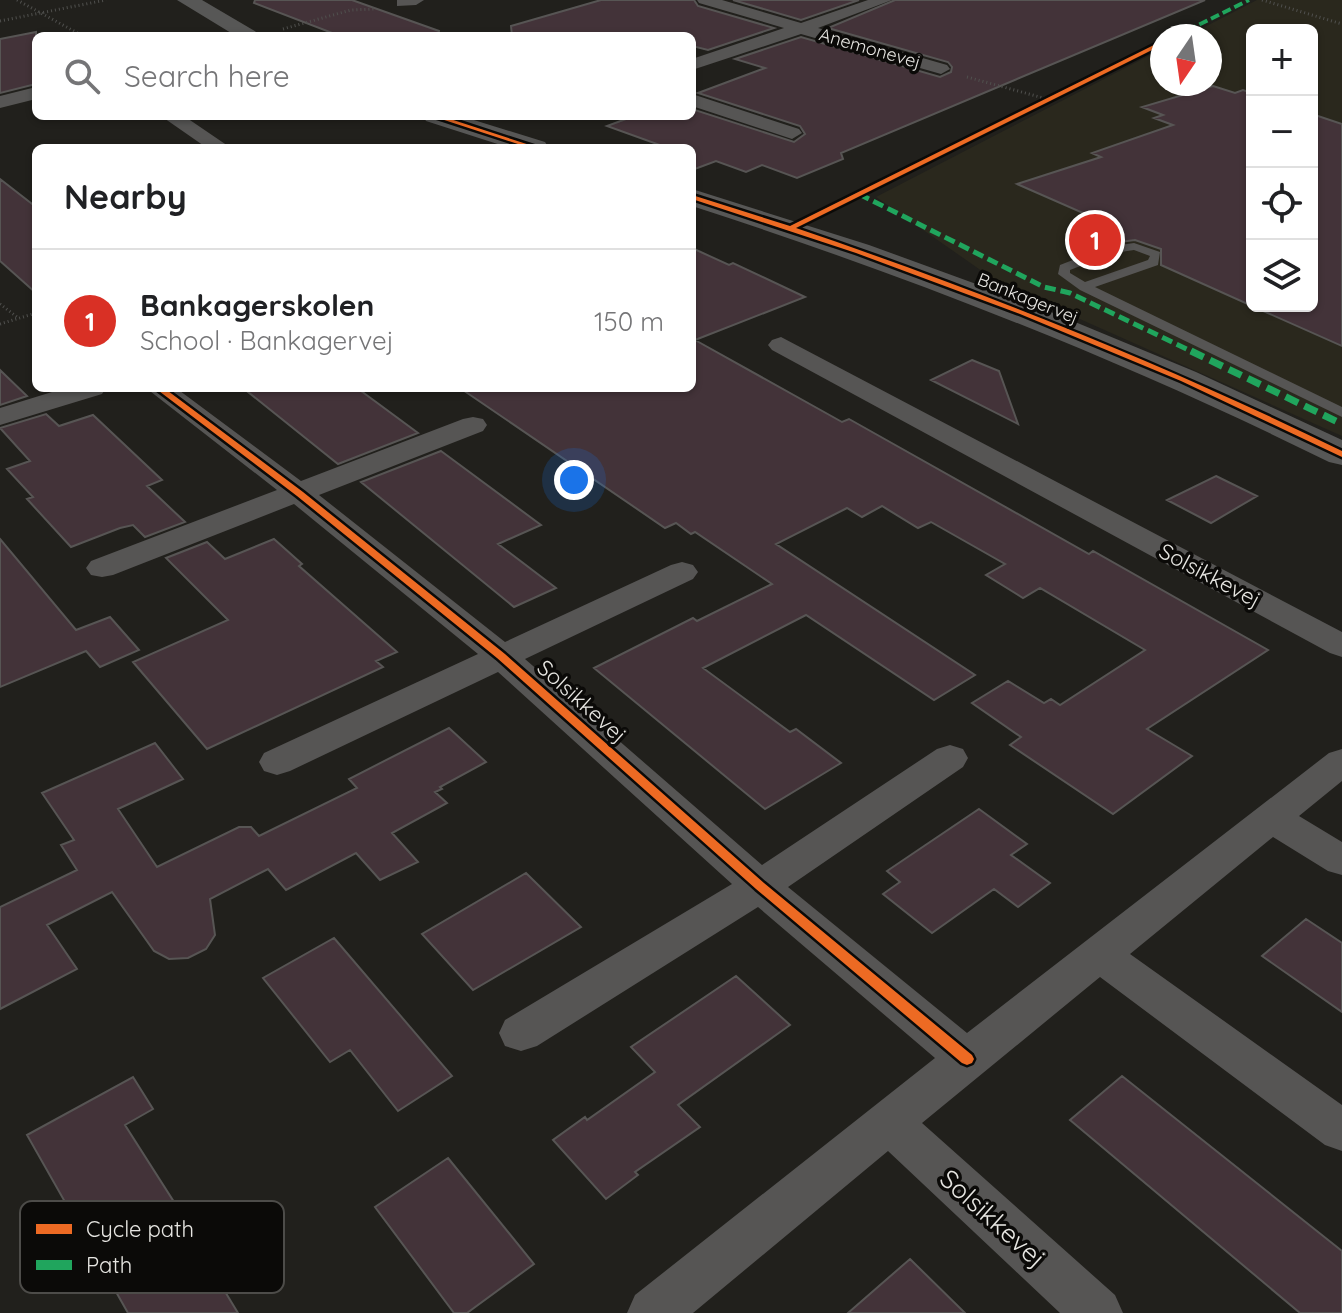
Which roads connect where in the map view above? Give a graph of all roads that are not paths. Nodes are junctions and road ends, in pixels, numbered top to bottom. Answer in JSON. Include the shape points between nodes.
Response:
{"nodes":[{"id":1,"x":187,"y":0,"type":"edge"},
{"id":2,"x":705,"y":0,"type":"edge"},
{"id":3,"x":884,"y":0,"type":"edge"},
{"id":4,"x":799,"y":27,"type":"junction"},
{"id":5,"x":245,"y":32,"type":"edge"},
{"id":6,"x":696,"y":64,"type":"edge"},
{"id":7,"x":941,"y":69,"type":"road end"},
{"id":8,"x":32,"y":94,"type":"edge"},
{"id":9,"x":696,"y":101,"type":"edge"},
{"id":10,"x":0,"y":102,"type":"edge"},
{"id":11,"x":177,"y":120,"type":"edge"},
{"id":12,"x":448,"y":120,"type":"edge"},
{"id":13,"x":792,"y":133,"type":"dead end"},
{"id":14,"x":215,"y":144,"type":"edge"},
{"id":15,"x":523,"y":144,"type":"edge"},
{"id":16,"x":696,"y":198,"type":"edge"},
{"id":17,"x":1084,"y":287,"type":"junction"},
{"id":18,"x":781,"y":345,"type":"dead end"},
{"id":19,"x":80,"y":392,"type":"edge"},
{"id":20,"x":164,"y":392,"type":"edge"},
{"id":21,"x":1342,"y":413,"type":"edge"},
{"id":22,"x":0,"y":417,"type":"edge"},
{"id":23,"x":473,"y":425,"type":"dead end"},
{"id":24,"x":1342,"y":454,"type":"edge"},
{"id":25,"x":300,"y":494,"type":"junction"},
{"id":26,"x":102,"y":568,"type":"dead end"},
{"id":27,"x":682,"y":572,"type":"dead end"},
{"id":28,"x":1342,"y":646,"type":"edge"},
{"id":29,"x":501,"y":656,"type":"junction"},
{"id":30,"x":950,"y":758,"type":"dead end"},
{"id":31,"x":277,"y":762,"type":"dead end"},
{"id":32,"x":1342,"y":762,"type":"edge"},
{"id":33,"x":1272,"y":818,"type":"junction"},
{"id":34,"x":1342,"y":861,"type":"edge"},
{"id":35,"x":760,"y":886,"type":"junction"},
{"id":36,"x":1099,"y":954,"type":"junction"},
{"id":37,"x":521,"y":1033,"type":"dead end"},
{"id":38,"x":967,"y":1059,"type":"junction"},
{"id":39,"x":889,"y":1122,"type":"junction"},
{"id":40,"x":1342,"y":1131,"type":"edge"},
{"id":41,"x":653,"y":1313,"type":"edge"},
{"id":42,"x":1097,"y":1313,"type":"edge"}],
"edges":[{"from":1,"to":5,"type":"street"},
{"from":2,"to":4,"type":"street","name":"Anemonevej"},
{"from":3,"to":4,"type":"street","name":"Anemonevej"},
{"from":4,"to":6,"type":"street","name":"Anemonevej"},
{"from":4,"to":7,"type":"street","name":"Anemonevej"},
{"from":8,"to":10,"type":"street"},
{"from":9,"to":13,"type":"street"},
{"from":11,"to":14,"type":"street"},
{"from":12,"to":15,"type":"street"},
{"from":16,"to":24,"type":"street","name":"Bankagervej","via":[[922,273],[1067,330]]},
{"from":17,"to":17,"type":"lane","via":[[1067,278],[1064,268],[1124,247],[1156,255],[1154,262]]},
{"from":17,"to":21,"type":"lane"},
{"from":18,"to":28,"type":"street","name":"Solsikkevej"},
{"from":19,"to":22,"type":"street"},
{"from":20,"to":25,"type":"street","name":"Solsikkevej"},
{"from":23,"to":25,"type":"street"},
{"from":25,"to":26,"type":"street"},
{"from":25,"to":29,"type":"street","name":"Solsikkevej"},
{"from":27,"to":29,"type":"street","name":"Solsikkevej"},
{"from":29,"to":31,"type":"street","name":"Solsikkevej"},
{"from":29,"to":35,"type":"street","name":"Solsikkevej"},
{"from":30,"to":35,"type":"street"},
{"from":32,"to":33,"type":"street"},
{"from":33,"to":34,"type":"street"},
{"from":33,"to":36,"type":"street"},
{"from":35,"to":37,"type":"street"},
{"from":35,"to":38,"type":"street","name":"Solsikkevej"},
{"from":36,"to":38,"type":"street"},
{"from":36,"to":40,"type":"street"},
{"from":38,"to":39,"type":"street"},
{"from":39,"to":41,"type":"street"},
{"from":39,"to":42,"type":"street","name":"Solsikkevej"}]}
